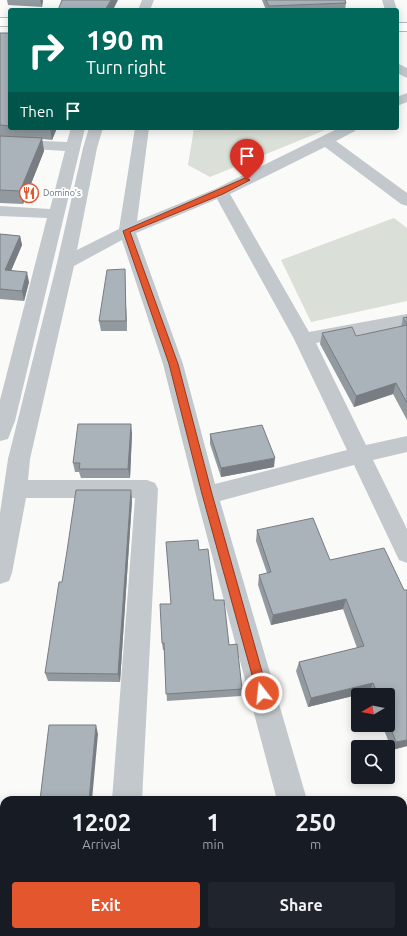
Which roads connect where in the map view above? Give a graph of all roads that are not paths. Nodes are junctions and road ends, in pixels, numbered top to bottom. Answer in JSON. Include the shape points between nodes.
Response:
{"nodes":[{"id":1,"x":399,"y":68,"type":"edge"},
{"id":2,"x":407,"y":74,"type":"edge"},
{"id":3,"x":77,"y":130,"type":"edge"},
{"id":4,"x":95,"y":130,"type":"edge"},
{"id":5,"x":142,"y":130,"type":"edge"},
{"id":6,"x":346,"y":130,"type":"edge"},
{"id":7,"x":326,"y":141,"type":"junction"},
{"id":8,"x":0,"y":143,"type":"edge"},
{"id":9,"x":73,"y":147,"type":"junction"},
{"id":10,"x":221,"y":192,"type":"junction"},
{"id":11,"x":407,"y":201,"type":"edge"},
{"id":12,"x":0,"y":211,"type":"edge"},
{"id":13,"x":57,"y":214,"type":"junction"},
{"id":14,"x":127,"y":231,"type":"junction"},
{"id":15,"x":66,"y":264,"type":"junction"},
{"id":16,"x":407,"y":320,"type":"edge"},
{"id":17,"x":304,"y":339,"type":"junction"},
{"id":18,"x":0,"y":433,"type":"edge"},
{"id":19,"x":407,"y":444,"type":"edge"},
{"id":20,"x":359,"y":455,"type":"junction"},
{"id":21,"x":16,"y":489,"type":"junction"},
{"id":22,"x":207,"y":494,"type":"junction"},
{"id":23,"x":407,"y":552,"type":"edge"},
{"id":24,"x":0,"y":573,"type":"edge"},
{"id":25,"x":127,"y":796,"type":"edge"},
{"id":26,"x":291,"y":796,"type":"edge"}],
"edges":[{"from":1,"to":2,"type":"street"},
{"from":3,"to":9,"type":"street"},
{"from":4,"to":15,"type":"street"},
{"from":5,"to":14,"type":"street"},
{"from":6,"to":7,"type":"street"},
{"from":7,"to":10,"type":"street"},
{"from":7,"to":11,"type":"street"},
{"from":8,"to":9,"type":"street"},
{"from":9,"to":13,"type":"street"},
{"from":10,"to":14,"type":"street"},
{"from":10,"to":17,"type":"street"},
{"from":12,"to":13,"type":"street"},
{"from":13,"to":18,"type":"street"},
{"from":14,"to":15,"type":"street"},
{"from":14,"to":22,"type":"street","via":[[174,364]]},
{"from":15,"to":21,"type":"street","via":[[19,459]]},
{"from":16,"to":17,"type":"street"},
{"from":17,"to":20,"type":"street"},
{"from":19,"to":20,"type":"street"},
{"from":20,"to":22,"type":"street"},
{"from":20,"to":23,"type":"street"},
{"from":21,"to":24,"type":"street"},
{"from":21,"to":25,"type":"street","via":[[147,489]]},
{"from":22,"to":26,"type":"street"}]}
